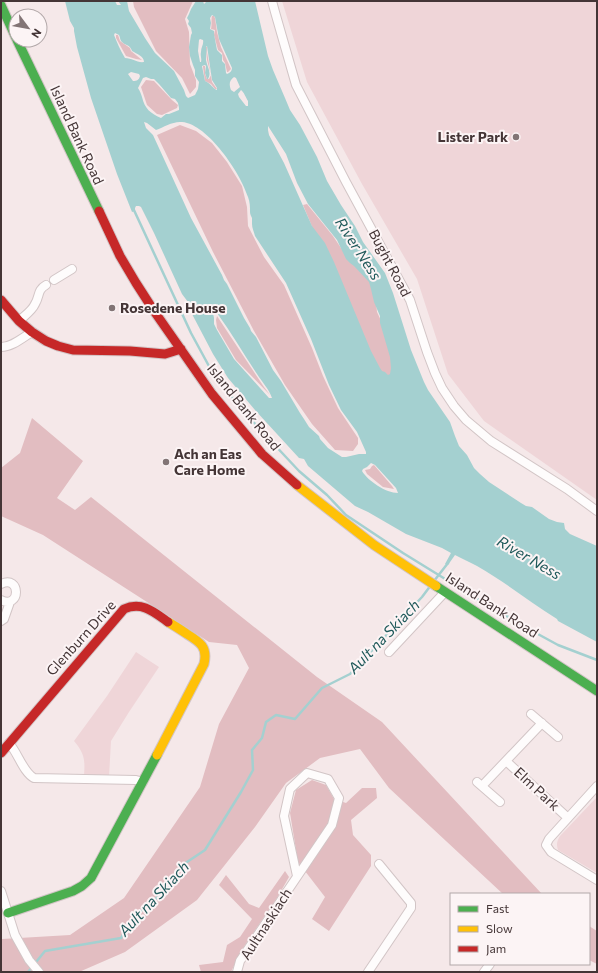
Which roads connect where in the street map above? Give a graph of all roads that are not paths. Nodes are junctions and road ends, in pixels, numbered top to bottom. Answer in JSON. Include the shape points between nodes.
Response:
{"nodes":[{"id":1,"x":272,"y":1,"type":"edge"},
{"id":2,"x":1,"y":5,"type":"edge"},
{"id":3,"x":8,"y":21,"type":"edge"},
{"id":4,"x":20,"y":48,"type":"edge"},
{"id":5,"x":72,"y":269,"type":"dead end"},
{"id":6,"x":54,"y":280,"type":"dead end"},
{"id":7,"x":46,"y":284,"type":"dead end"},
{"id":8,"x":1,"y":300,"type":"edge"},
{"id":9,"x":19,"y":321,"type":"junction"},
{"id":10,"x":32,"y":332,"type":"junction"},
{"id":11,"x":1,"y":347,"type":"edge"},
{"id":12,"x":181,"y":349,"type":"junction"},
{"id":13,"x":597,"y":511,"type":"edge"},
{"id":14,"x":1,"y":584,"type":"edge"},
{"id":15,"x":445,"y":592,"type":"junction"},
{"id":16,"x":5,"y":601,"type":"edge"},
{"id":17,"x":1,"y":621,"type":"edge"},
{"id":18,"x":389,"y":652,"type":"dead end"},
{"id":19,"x":597,"y":691,"type":"edge"},
{"id":20,"x":531,"y":714,"type":"dead end"},
{"id":21,"x":542,"y":723,"type":"junction"},
{"id":22,"x":558,"y":737,"type":"dead end"},
{"id":23,"x":9,"y":743,"type":"junction"},
{"id":24,"x":1,"y":753,"type":"edge"},
{"id":25,"x":506,"y":761,"type":"junction"},
{"id":26,"x":143,"y":782,"type":"junction"},
{"id":27,"x":597,"y":786,"type":"edge"},
{"id":28,"x":500,"y":802,"type":"dead end"},
{"id":29,"x":568,"y":818,"type":"junction"},
{"id":30,"x":379,"y":864,"type":"dead end"},
{"id":31,"x":297,"y":876,"type":"junction"},
{"id":32,"x":597,"y":880,"type":"edge"},
{"id":33,"x":1,"y":891,"type":"edge"},
{"id":34,"x":8,"y":913,"type":"junction"},
{"id":35,"x":38,"y":971,"type":"edge"},
{"id":36,"x":237,"y":972,"type":"edge"},
{"id":37,"x":368,"y":972,"type":"edge"}],
"edges":[{"from":1,"to":13,"type":"street","name":"Bught Road","via":[[296,85],[410,300],[442,388],[466,420],[491,441]]},
{"from":2,"to":3,"type":"main road","name":"Island Bank Road"},
{"from":4,"to":12,"type":"main road","name":"Island Bank Road","via":[[120,256]]},
{"from":5,"to":6,"type":"street"},
{"from":7,"to":9,"type":"street","via":[[39,291],[35,305]]},
{"from":8,"to":9,"type":"main road"},
{"from":9,"to":10,"type":"main road"},
{"from":10,"to":11,"type":"street"},
{"from":10,"to":12,"type":"main road","via":[[46,341],[73,350],[165,354]]},
{"from":12,"to":15,"type":"main road","name":"Island Bank Road","via":[[212,394],[262,454],[299,487],[374,545]]},
{"from":14,"to":16,"type":"street","via":[[10,582],[16,589],[16,595],[12,600]]},
{"from":15,"to":18,"type":"street"},
{"from":15,"to":19,"type":"main road","name":"Island Bank Road"},
{"from":16,"to":17,"type":"street","via":[[4,619]]},
{"from":20,"to":21,"type":"street"},
{"from":21,"to":22,"type":"street"},
{"from":21,"to":25,"type":"street","name":"Elm Park"},
{"from":23,"to":24,"type":"main road","name":"Glenburn Drive"},
{"from":23,"to":26,"type":"street","via":[[34,778]]},
{"from":23,"to":26,"type":"main road","name":"Glenburn Drive","via":[[124,609],[138,605],[145,607],[199,641],[206,656]]},
{"from":25,"to":28,"type":"street","name":"Elm Park","via":[[479,784]]},
{"from":25,"to":29,"type":"street","name":"Elm Park"},
{"from":26,"to":34,"type":"main road","name":"Glenburn Drive","via":[[91,878],[72,891]]},
{"from":27,"to":29,"type":"street"},
{"from":29,"to":32,"type":"street","via":[[546,845],[551,852]]},
{"from":30,"to":37,"type":"street","via":[[411,903],[411,908]]},
{"from":31,"to":31,"type":"street","name":"Aultnaskiach","via":[[284,816],[290,789],[307,773],[328,779],[339,798],[332,825]]},
{"from":31,"to":36,"type":"street","name":"Aultnaskiach","via":[[240,961]]},
{"from":33,"to":34,"type":"street"},
{"from":34,"to":35,"type":"street","via":[[15,935]]}]}
